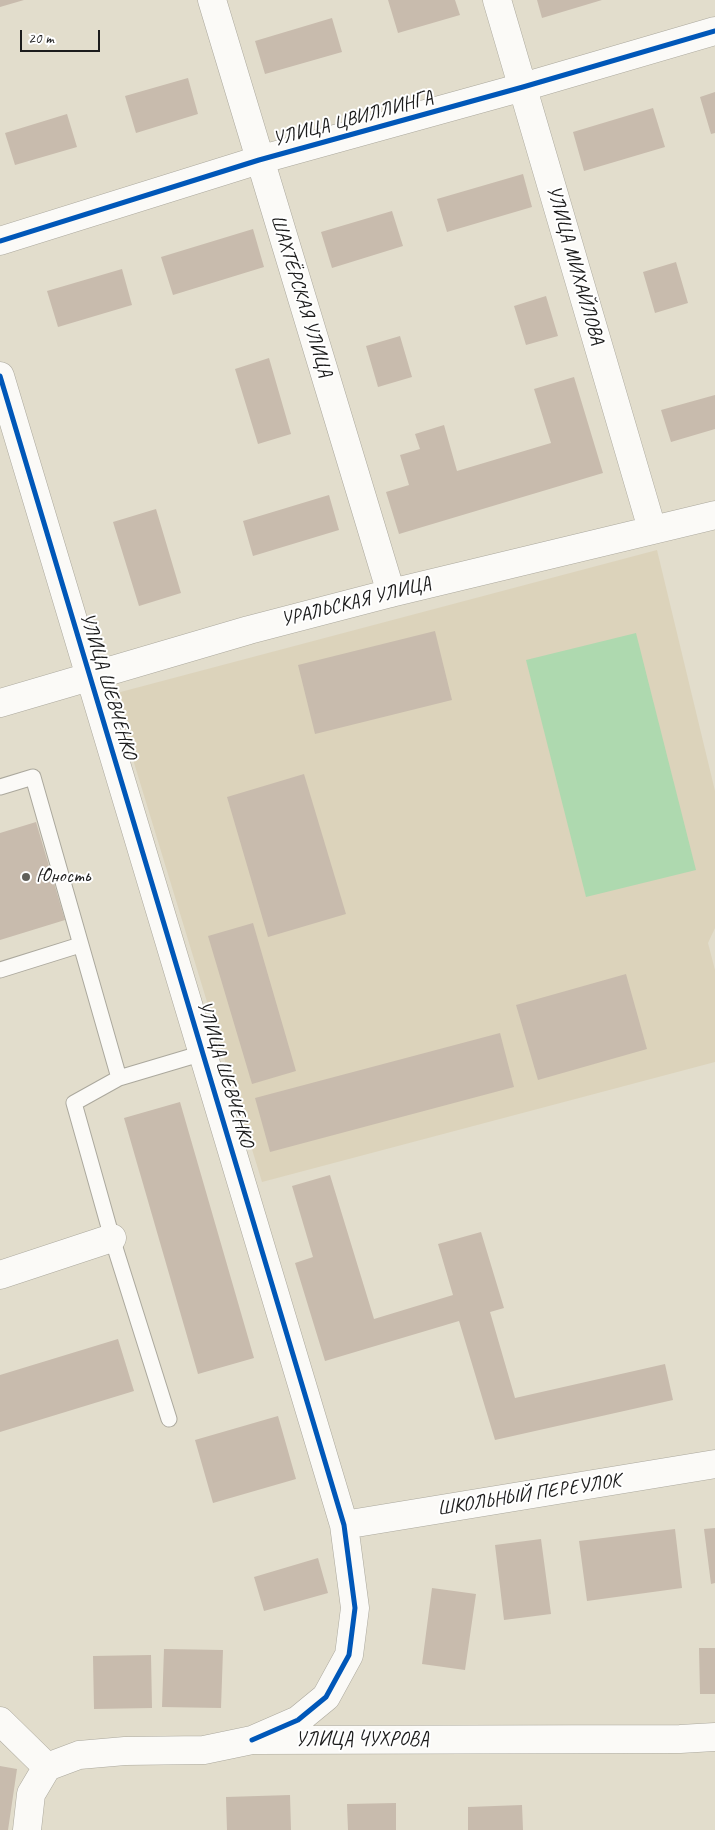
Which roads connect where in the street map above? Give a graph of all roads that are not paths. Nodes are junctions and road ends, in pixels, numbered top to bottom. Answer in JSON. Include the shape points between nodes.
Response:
{"nodes":[{"id":1,"x":212,"y":0,"type":"edge"},
{"id":2,"x":497,"y":0,"type":"edge"},
{"id":3,"x":715,"y":31,"type":"edge"},
{"id":4,"x":523,"y":87,"type":"junction"},
{"id":5,"x":259,"y":160,"type":"junction"},
{"id":6,"x":0,"y":241,"type":"edge"},
{"id":7,"x":0,"y":376,"type":"edge"},
{"id":8,"x":715,"y":515,"type":"edge"},
{"id":9,"x":652,"y":529,"type":"junction"},
{"id":10,"x":391,"y":593,"type":"junction"},
{"id":11,"x":89,"y":677,"type":"junction"},
{"id":12,"x":0,"y":703,"type":"edge"},
{"id":13,"x":0,"y":787,"type":"edge"},
{"id":14,"x":80,"y":945,"type":"junction"},
{"id":15,"x":0,"y":970,"type":"edge"},
{"id":16,"x":203,"y":1053,"type":"junction"},
{"id":17,"x":118,"y":1078,"type":"junction"},
{"id":18,"x":112,"y":1238,"type":"junction"},
{"id":19,"x":0,"y":1275,"type":"edge"},
{"id":20,"x":169,"y":1419,"type":"dead end"},
{"id":21,"x":715,"y":1464,"type":"edge"},
{"id":22,"x":344,"y":1525,"type":"junction"},
{"id":23,"x":0,"y":1721,"type":"edge"},
{"id":24,"x":715,"y":1738,"type":"edge"},
{"id":25,"x":252,"y":1740,"type":"junction"},
{"id":26,"x":47,"y":1767,"type":"junction"},
{"id":27,"x":28,"y":1830,"type":"edge"}],
"edges":[{"from":1,"to":5,"type":"street","name":"ШАХТЁРСКАЯ УЛИЦА"},
{"from":2,"to":4,"type":"street","name":"УЛИЦА МИХАЙЛОВА"},
{"from":3,"to":4,"type":"street","name":"УЛИЦА ЦВИЛЛИНГА"},
{"from":4,"to":5,"type":"street","name":"УЛИЦА ЦВИЛЛИНГА"},
{"from":4,"to":9,"type":"street","name":"УЛИЦА МИХАЙЛОВА"},
{"from":5,"to":6,"type":"street","name":"УЛИЦА ЦВИЛЛИНГА"},
{"from":5,"to":10,"type":"street","name":"ШАХТЁРСКАЯ УЛИЦА"},
{"from":7,"to":11,"type":"street","name":"УЛИЦА ШЕВЧЕНКО"},
{"from":8,"to":9,"type":"street","name":"УРАЛЬСКАЯ УЛИЦА"},
{"from":9,"to":10,"type":"street","name":"УРАЛЬСКАЯ УЛИЦА"},
{"from":10,"to":11,"type":"street","name":"УРАЛЬСКАЯ УЛИЦА"},
{"from":11,"to":12,"type":"street","name":"УРАЛЬСКАЯ УЛИЦА"},
{"from":11,"to":16,"type":"street","name":"УЛИЦА ШЕВЧЕНКО"},
{"from":13,"to":14,"type":"lane","via":[[33,777]]},
{"from":14,"to":15,"type":"lane"},
{"from":14,"to":17,"type":"lane"},
{"from":16,"to":17,"type":"lane"},
{"from":16,"to":22,"type":"street","name":"УЛИЦА ШЕВЧЕНКО"},
{"from":17,"to":18,"type":"lane","via":[[74,1103]]},
{"from":18,"to":19,"type":"street"},
{"from":18,"to":20,"type":"lane"},
{"from":21,"to":22,"type":"street","name":"ШКОЛЬНЫЙ ПЕРЕУЛОК"},
{"from":22,"to":25,"type":"street","name":"УЛИЦА ШЕВЧЕНКО","via":[[356,1608],[349,1654],[326,1697],[298,1720]]},
{"from":23,"to":26,"type":"street"},
{"from":24,"to":25,"type":"street","name":"УЛИЦА ЧУХРОВА"},
{"from":25,"to":26,"type":"street","name":"УЛИЦА ЧУХРОВА","via":[[204,1750],[79,1755]]},
{"from":26,"to":27,"type":"street","via":[[31,1794]]}]}
